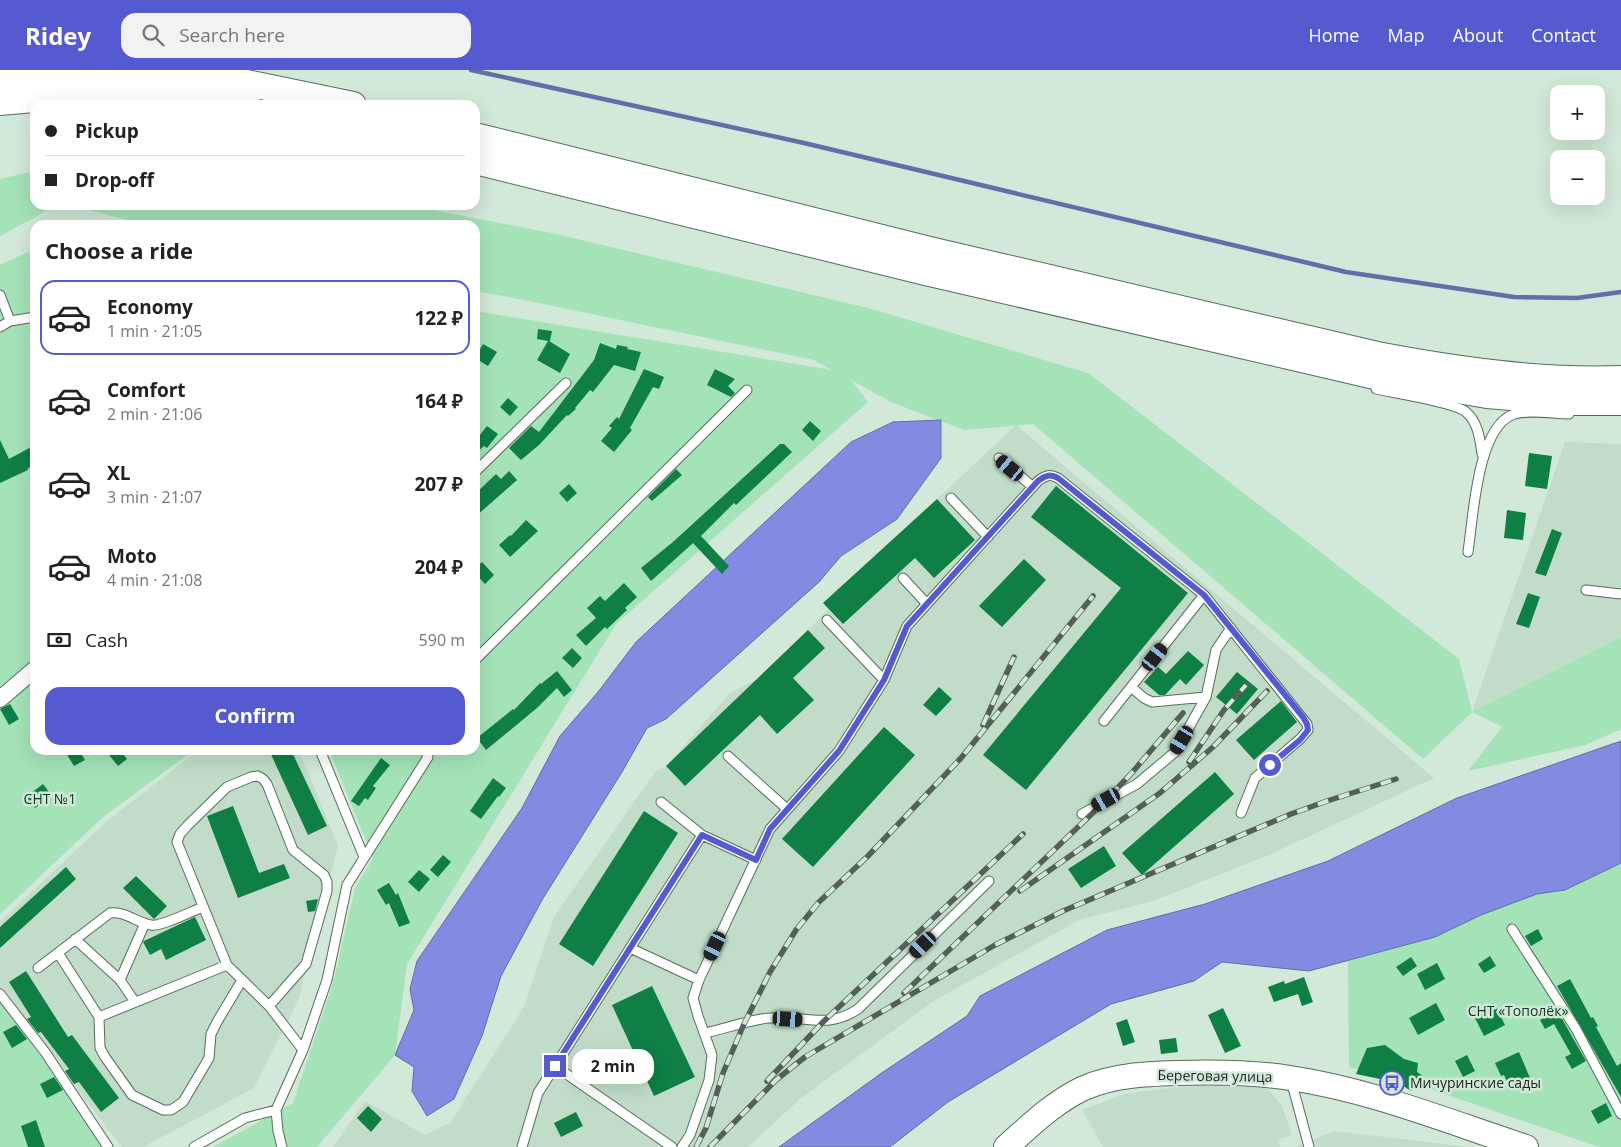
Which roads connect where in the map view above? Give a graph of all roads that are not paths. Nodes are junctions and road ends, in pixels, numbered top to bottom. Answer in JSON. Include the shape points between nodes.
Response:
{"nodes":[{"id":1,"x":0,"y":79,"type":"edge"},
{"id":2,"x":187,"y":100,"type":"edge"},
{"id":3,"x":329,"y":100,"type":"edge"},
{"id":4,"x":0,"y":102,"type":"edge"},
{"id":5,"x":480,"y":137,"type":"edge"},
{"id":6,"x":480,"y":162,"type":"edge"},
{"id":7,"x":0,"y":295,"type":"edge"},
{"id":8,"x":30,"y":318,"type":"edge"},
{"id":9,"x":10,"y":321,"type":"junction"},
{"id":10,"x":0,"y":327,"type":"edge"},
{"id":11,"x":1311,"y":362,"type":"junction"},
{"id":12,"x":1621,"y":379,"type":"edge"},
{"id":13,"x":1353,"y":380,"type":"dead end"},
{"id":14,"x":566,"y":383,"type":"dead end"},
{"id":15,"x":1370,"y":388,"type":"dead end"},
{"id":16,"x":747,"y":390,"type":"dead end"},
{"id":17,"x":1621,"y":402,"type":"edge"},
{"id":18,"x":1621,"y":407,"type":"edge"},
{"id":19,"x":1595,"y":412,"type":"dead end"},
{"id":20,"x":1578,"y":415,"type":"dead end"},
{"id":21,"x":1482,"y":457,"type":"junction"},
{"id":22,"x":999,"y":458,"type":"dead end"},
{"id":23,"x":480,"y":467,"type":"edge"},
{"id":24,"x":1033,"y":487,"type":"junction"},
{"id":25,"x":951,"y":498,"type":"dead end"},
{"id":26,"x":988,"y":537,"type":"junction"},
{"id":27,"x":1468,"y":552,"type":"dead end"},
{"id":28,"x":903,"y":578,"type":"dead end"},
{"id":29,"x":1586,"y":590,"type":"dead end"},
{"id":30,"x":1621,"y":594,"type":"edge"},
{"id":31,"x":1204,"y":595,"type":"junction"},
{"id":32,"x":927,"y":604,"type":"junction"},
{"id":33,"x":827,"y":620,"type":"dead end"},
{"id":34,"x":1231,"y":628,"type":"junction"},
{"id":35,"x":480,"y":655,"type":"edge"},
{"id":36,"x":30,"y":673,"type":"edge"},
{"id":37,"x":884,"y":680,"type":"junction"},
{"id":38,"x":1131,"y":687,"type":"junction"},
{"id":39,"x":1206,"y":697,"type":"junction"},
{"id":40,"x":0,"y":699,"type":"edge"},
{"id":41,"x":1104,"y":721,"type":"dead end"},
{"id":42,"x":322,"y":755,"type":"edge"},
{"id":43,"x":427,"y":755,"type":"edge"},
{"id":44,"x":728,"y":756,"type":"dead end"},
{"id":45,"x":660,"y":802,"type":"dead end"},
{"id":46,"x":787,"y":810,"type":"junction"},
{"id":47,"x":1241,"y":813,"type":"dead end"},
{"id":48,"x":1082,"y":814,"type":"dead end"},
{"id":49,"x":702,"y":835,"type":"junction"},
{"id":50,"x":364,"y":857,"type":"junction"},
{"id":51,"x":756,"y":860,"type":"junction"},
{"id":52,"x":989,"y":881,"type":"dead end"},
{"id":53,"x":203,"y":907,"type":"junction"},
{"id":54,"x":145,"y":924,"type":"junction"},
{"id":55,"x":1512,"y":929,"type":"dead end"},
{"id":56,"x":75,"y":939,"type":"junction"},
{"id":57,"x":630,"y":948,"type":"junction"},
{"id":58,"x":58,"y":953,"type":"junction"},
{"id":59,"x":227,"y":965,"type":"junction"},
{"id":60,"x":38,"y":968,"type":"dead end"},
{"id":61,"x":120,"y":980,"type":"junction"},
{"id":62,"x":242,"y":980,"type":"junction"},
{"id":63,"x":699,"y":980,"type":"junction"},
{"id":64,"x":0,"y":994,"type":"edge"},
{"id":65,"x":135,"y":1002,"type":"junction"},
{"id":66,"x":269,"y":1006,"type":"junction"},
{"id":67,"x":99,"y":1017,"type":"junction"},
{"id":68,"x":705,"y":1033,"type":"junction"},
{"id":69,"x":303,"y":1050,"type":"junction"},
{"id":70,"x":555,"y":1066,"type":"junction"},
{"id":71,"x":1290,"y":1078,"type":"junction"},
{"id":72,"x":276,"y":1110,"type":"junction"},
{"id":73,"x":1621,"y":1114,"type":"edge"},
{"id":74,"x":108,"y":1147,"type":"edge"},
{"id":75,"x":194,"y":1147,"type":"edge"},
{"id":76,"x":282,"y":1147,"type":"edge"},
{"id":77,"x":522,"y":1147,"type":"edge"},
{"id":78,"x":672,"y":1147,"type":"edge"},
{"id":79,"x":682,"y":1147,"type":"edge"},
{"id":80,"x":1006,"y":1147,"type":"edge"},
{"id":81,"x":1309,"y":1147,"type":"edge"},
{"id":82,"x":1526,"y":1147,"type":"edge"}],
"edges":[{"from":1,"to":3,"type":"main road","via":[[66,73],[151,74],[232,80]]},
{"from":2,"to":4,"type":"main road","via":[[102,93]]},
{"from":5,"to":12,"type":"main road","via":[[921,247],[1377,355],[1524,376]]},
{"from":6,"to":11,"type":"main road","via":[[916,270]]},
{"from":7,"to":9,"type":"lane"},
{"from":8,"to":9,"type":"lane"},
{"from":9,"to":10,"type":"lane"},
{"from":11,"to":13,"type":"lane"},
{"from":11,"to":17,"type":"main road","via":[[1412,384],[1486,395],[1572,402]]},
{"from":14,"to":23,"type":"lane"},
{"from":15,"to":21,"type":"lane","via":[[1466,411],[1477,428]]},
{"from":16,"to":35,"type":"lane"},
{"from":18,"to":19,"type":"lane"},
{"from":20,"to":21,"type":"lane","via":[[1513,414],[1494,431]]},
{"from":21,"to":27,"type":"lane"},
{"from":22,"to":24,"type":"lane"},
{"from":24,"to":26,"type":"lane"},
{"from":24,"to":31,"type":"lane","via":[[1045,476],[1058,478]]},
{"from":25,"to":26,"type":"lane"},
{"from":26,"to":32,"type":"lane"},
{"from":28,"to":32,"type":"lane"},
{"from":29,"to":30,"type":"lane"},
{"from":31,"to":34,"type":"lane"},
{"from":31,"to":38,"type":"lane"},
{"from":32,"to":37,"type":"lane","via":[[907,626]]},
{"from":33,"to":37,"type":"lane"},
{"from":34,"to":39,"type":"lane","via":[[1216,650]]},
{"from":34,"to":47,"type":"lane","via":[[1307,724],[1308,730],[1256,778]]},
{"from":36,"to":40,"type":"street"},
{"from":37,"to":46,"type":"lane","via":[[839,751]]},
{"from":38,"to":39,"type":"lane","via":[[1152,702]]},
{"from":38,"to":41,"type":"lane"},
{"from":39,"to":48,"type":"lane","via":[[1175,752],[1137,784]]},
{"from":42,"to":50,"type":"lane"},
{"from":43,"to":50,"type":"lane"},
{"from":44,"to":46,"type":"lane"},
{"from":45,"to":49,"type":"lane"},
{"from":46,"to":51,"type":"lane","via":[[770,829]]},
{"from":49,"to":51,"type":"lane"},
{"from":49,"to":57,"type":"lane"},
{"from":50,"to":69,"type":"lane","via":[[347,885],[327,980]]},
{"from":51,"to":63,"type":"lane"},
{"from":52,"to":68,"type":"lane","via":[[858,1009],[847,1016],[824,1021],[770,1018]]},
{"from":53,"to":54,"type":"lane","via":[[156,926]]},
{"from":53,"to":59,"type":"lane"},
{"from":53,"to":66,"type":"lane","via":[[177,842],[180,834],[227,787],[258,776],[267,784],[293,850],[319,870],[327,882],[306,964]]},
{"from":54,"to":56,"type":"lane","via":[[122,914],[110,913]]},
{"from":54,"to":61,"type":"lane"},
{"from":55,"to":73,"type":"lane","via":[[1576,1029]]},
{"from":56,"to":58,"type":"lane"},
{"from":56,"to":61,"type":"lane"},
{"from":57,"to":63,"type":"lane"},
{"from":57,"to":70,"type":"lane"},
{"from":58,"to":60,"type":"lane"},
{"from":58,"to":67,"type":"lane"},
{"from":59,"to":62,"type":"lane"},
{"from":59,"to":65,"type":"lane"},
{"from":61,"to":65,"type":"lane"},
{"from":62,"to":66,"type":"lane"},
{"from":62,"to":67,"type":"lane","via":[[216,1022],[211,1034],[209,1058],[183,1102],[171,1110],[163,1110],[132,1095],[100,1048]]},
{"from":63,"to":68,"type":"lane","via":[[694,998]]},
{"from":64,"to":74,"type":"lane","via":[[45,1052]]},
{"from":65,"to":67,"type":"lane"},
{"from":66,"to":69,"type":"lane"},
{"from":68,"to":79,"type":"lane","via":[[712,1055],[709,1080],[690,1135]]},
{"from":69,"to":72,"type":"lane"},
{"from":70,"to":77,"type":"lane","via":[[538,1093]]},
{"from":70,"to":78,"type":"lane"},
{"from":71,"to":80,"type":"street","name":"Береговая улица","via":[[1207,1072],[1140,1075],[1102,1082],[1067,1097]]},
{"from":71,"to":81,"type":"lane"},
{"from":71,"to":82,"type":"street","name":"Береговая улица","via":[[1389,1102]]},
{"from":72,"to":75,"type":"lane","via":[[245,1118]]},
{"from":72,"to":76,"type":"lane"}]}
